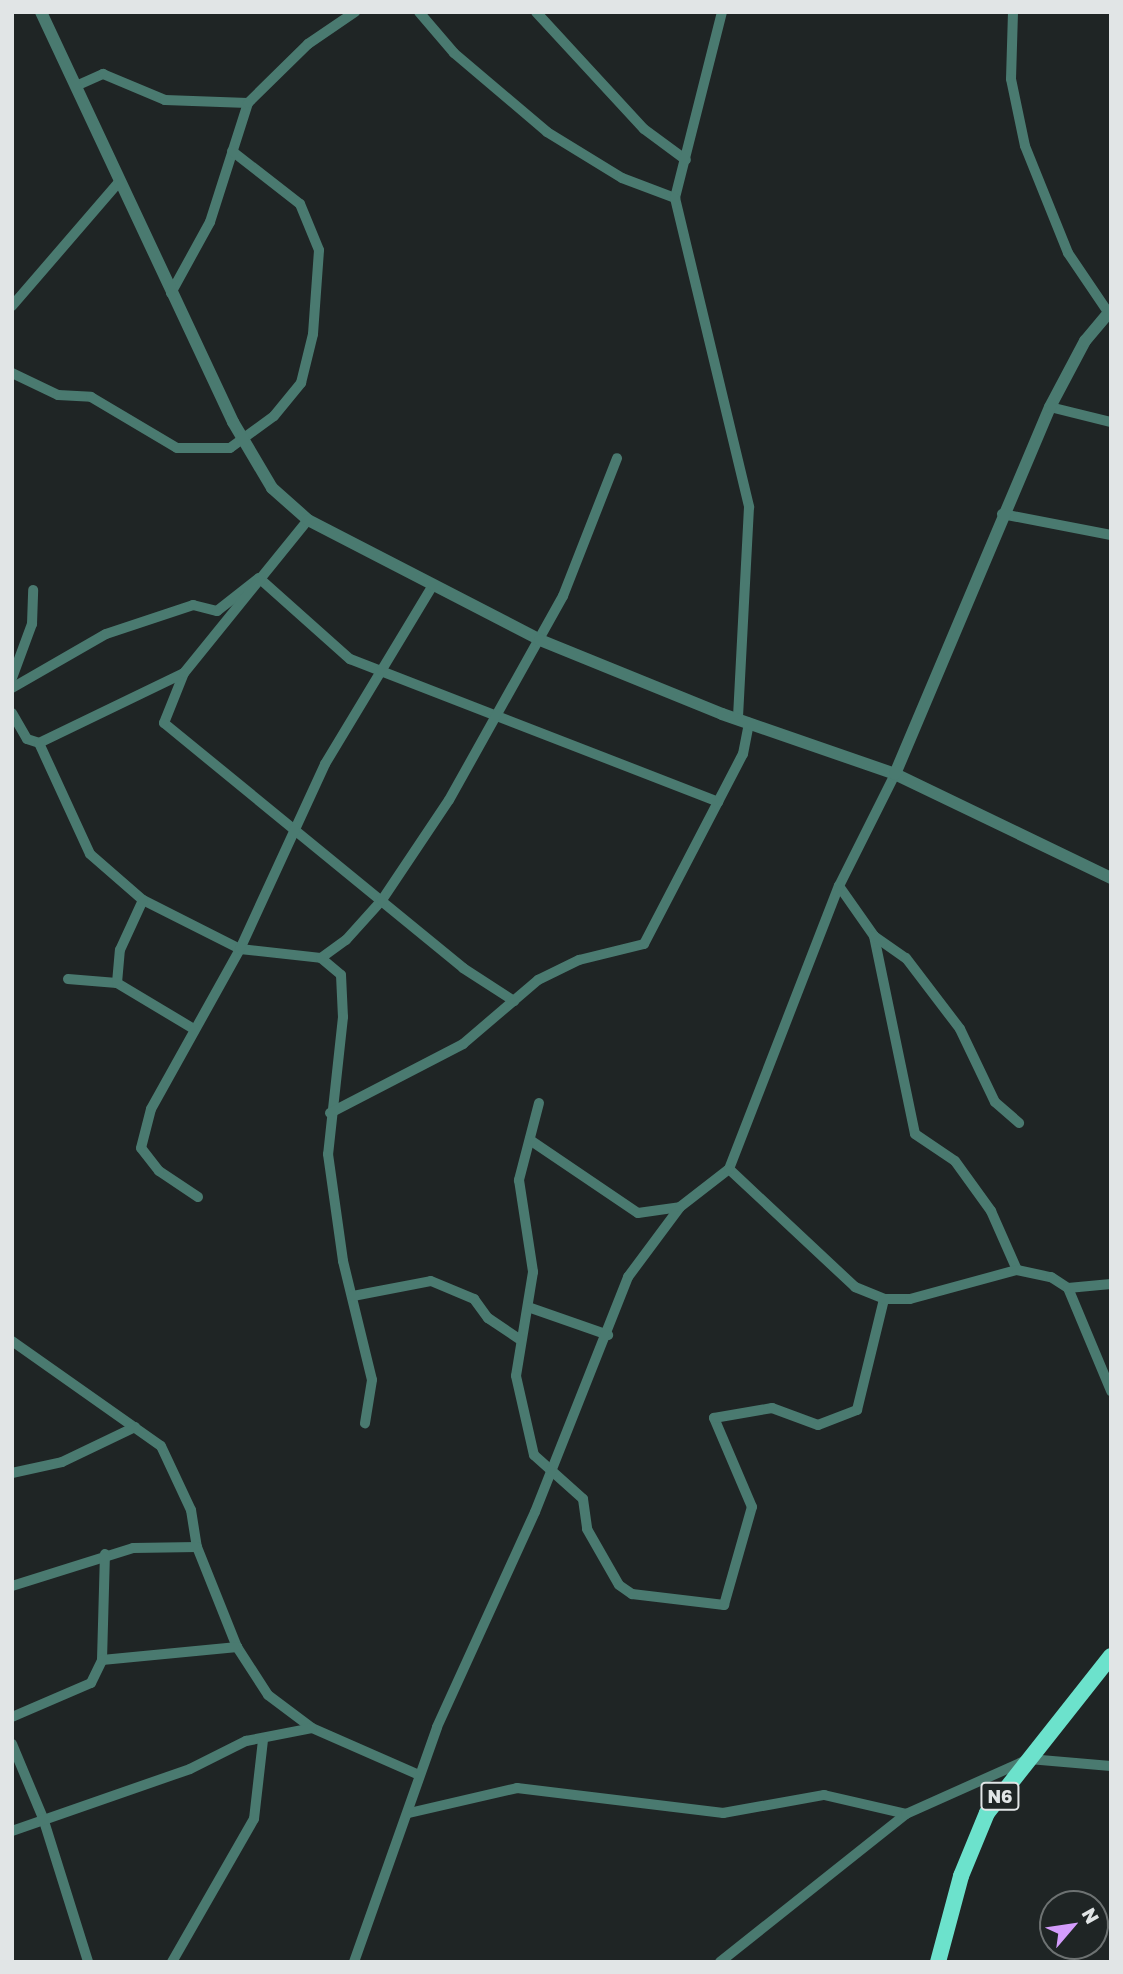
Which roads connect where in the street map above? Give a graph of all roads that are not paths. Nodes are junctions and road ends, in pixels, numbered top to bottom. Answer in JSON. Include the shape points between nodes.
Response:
{"nodes":[{"id":1,"x":41,"y":12,"type":"edge"},
{"id":2,"x":355,"y":12,"type":"edge"},
{"id":3,"x":419,"y":12,"type":"edge"},
{"id":4,"x":536,"y":12,"type":"edge"},
{"id":5,"x":722,"y":12,"type":"edge"},
{"id":6,"x":1013,"y":12,"type":"edge"},
{"id":7,"x":76,"y":86,"type":"junction"},
{"id":8,"x":248,"y":103,"type":"junction"},
{"id":9,"x":232,"y":151,"type":"junction"},
{"id":10,"x":686,"y":160,"type":"junction"},
{"id":11,"x":120,"y":181,"type":"junction"},
{"id":12,"x":675,"y":198,"type":"junction"},
{"id":13,"x":171,"y":293,"type":"junction"},
{"id":14,"x":12,"y":306,"type":"edge"},
{"id":15,"x":1109,"y":311,"type":"edge"},
{"id":16,"x":12,"y":373,"type":"edge"},
{"id":17,"x":1050,"y":407,"type":"junction"},
{"id":18,"x":1111,"y":422,"type":"edge"},
{"id":19,"x":247,"y":440,"type":"junction"},
{"id":20,"x":617,"y":458,"type":"dead end"},
{"id":21,"x":1002,"y":514,"type":"junction"},
{"id":22,"x":308,"y":520,"type":"junction"},
{"id":23,"x":1111,"y":534,"type":"edge"},
{"id":24,"x":259,"y":578,"type":"junction"},
{"id":25,"x":431,"y":588,"type":"junction"},
{"id":26,"x":33,"y":590,"type":"dead end"},
{"id":27,"x":540,"y":640,"type":"junction"},
{"id":28,"x":184,"y":673,"type":"junction"},
{"id":29,"x":382,"y":673,"type":"junction"},
{"id":30,"x":12,"y":678,"type":"edge"},
{"id":31,"x":12,"y":688,"type":"edge"},
{"id":32,"x":12,"y":713,"type":"edge"},
{"id":33,"x":494,"y":719,"type":"junction"},
{"id":34,"x":744,"y":721,"type":"junction"},
{"id":35,"x":39,"y":743,"type":"junction"},
{"id":36,"x":895,"y":774,"type":"junction"},
{"id":37,"x":718,"y":802,"type":"junction"},
{"id":38,"x":295,"y":828,"type":"junction"},
{"id":39,"x":1111,"y":878,"type":"edge"},
{"id":40,"x":839,"y":886,"type":"junction"},
{"id":41,"x":143,"y":900,"type":"junction"},
{"id":42,"x":382,"y":900,"type":"junction"},
{"id":43,"x":874,"y":936,"type":"junction"},
{"id":44,"x":240,"y":949,"type":"junction"},
{"id":45,"x":321,"y":958,"type":"junction"},
{"id":46,"x":68,"y":979,"type":"dead end"},
{"id":47,"x":117,"y":983,"type":"junction"},
{"id":48,"x":514,"y":1001,"type":"junction"},
{"id":49,"x":194,"y":1029,"type":"junction"},
{"id":50,"x":539,"y":1103,"type":"dead end"},
{"id":51,"x":330,"y":1113,"type":"junction"},
{"id":52,"x":1019,"y":1123,"type":"dead end"},
{"id":53,"x":530,"y":1140,"type":"junction"},
{"id":54,"x":729,"y":1169,"type":"junction"},
{"id":55,"x":198,"y":1197,"type":"dead end"},
{"id":56,"x":680,"y":1206,"type":"junction"},
{"id":57,"x":1017,"y":1270,"type":"junction"},
{"id":58,"x":1111,"y":1284,"type":"edge"},
{"id":59,"x":1068,"y":1288,"type":"junction"},
{"id":60,"x":352,"y":1296,"type":"junction"},
{"id":61,"x":884,"y":1299,"type":"junction"},
{"id":62,"x":528,"y":1307,"type":"junction"},
{"id":63,"x":608,"y":1335,"type":"junction"},
{"id":64,"x":521,"y":1340,"type":"junction"},
{"id":65,"x":12,"y":1341,"type":"edge"},
{"id":66,"x":1111,"y":1391,"type":"edge"},
{"id":67,"x":365,"y":1423,"type":"dead end"},
{"id":68,"x":135,"y":1427,"type":"junction"},
{"id":69,"x":552,"y":1472,"type":"junction"},
{"id":70,"x":12,"y":1473,"type":"edge"},
{"id":71,"x":197,"y":1547,"type":"junction"},
{"id":72,"x":105,"y":1554,"type":"junction"},
{"id":73,"x":12,"y":1586,"type":"edge"},
{"id":74,"x":237,"y":1647,"type":"junction"},
{"id":75,"x":1111,"y":1656,"type":"edge"},
{"id":76,"x":102,"y":1660,"type":"junction"},
{"id":77,"x":12,"y":1717,"type":"edge"},
{"id":78,"x":312,"y":1728,"type":"junction"},
{"id":79,"x":263,"y":1740,"type":"junction"},
{"id":80,"x":12,"y":1744,"type":"edge"},
{"id":81,"x":1029,"y":1759,"type":"junction"},
{"id":82,"x":1111,"y":1766,"type":"edge"},
{"id":83,"x":419,"y":1775,"type":"junction"},
{"id":84,"x":409,"y":1813,"type":"junction"},
{"id":85,"x":906,"y":1814,"type":"junction"},
{"id":86,"x":43,"y":1818,"type":"junction"},
{"id":87,"x":12,"y":1831,"type":"edge"},
{"id":88,"x":88,"y":1962,"type":"edge"},
{"id":89,"x":172,"y":1962,"type":"edge"},
{"id":90,"x":354,"y":1962,"type":"edge"},
{"id":91,"x":720,"y":1962,"type":"edge"},
{"id":92,"x":938,"y":1962,"type":"edge"}],
"edges":[{"from":1,"to":7,"type":"street"},
{"from":2,"to":8,"type":"street","via":[[308,44]]},
{"from":3,"to":12,"type":"street","via":[[454,52],[547,132],[622,178]]},
{"from":4,"to":10,"type":"street","via":[[644,129]]},
{"from":5,"to":10,"type":"street"},
{"from":6,"to":15,"type":"street","via":[[1011,79],[1025,146],[1068,253]]},
{"from":7,"to":8,"type":"street","via":[[103,74],[165,100]]},
{"from":7,"to":11,"type":"street"},
{"from":8,"to":9,"type":"street"},
{"from":9,"to":13,"type":"street","via":[[210,222]]},
{"from":9,"to":19,"type":"street","via":[[300,204],[319,250],[313,334],[301,383]]},
{"from":10,"to":12,"type":"street"},
{"from":11,"to":13,"type":"street"},
{"from":11,"to":14,"type":"street"},
{"from":12,"to":34,"type":"street","via":[[749,507]]},
{"from":13,"to":19,"type":"street"},
{"from":15,"to":17,"type":"street","via":[[1084,341]]},
{"from":16,"to":19,"type":"street","via":[[58,395],[91,397],[177,448],[211,450]]},
{"from":17,"to":18,"type":"street"},
{"from":17,"to":21,"type":"street"},
{"from":19,"to":22,"type":"street","via":[[272,488]]},
{"from":20,"to":27,"type":"street"},
{"from":21,"to":23,"type":"street"},
{"from":21,"to":36,"type":"street"},
{"from":22,"to":24,"type":"street"},
{"from":22,"to":25,"type":"street"},
{"from":24,"to":28,"type":"street"},
{"from":24,"to":29,"type":"street","via":[[329,647]]},
{"from":24,"to":31,"type":"street","via":[[217,611],[193,605],[106,634]]},
{"from":25,"to":27,"type":"street"},
{"from":25,"to":29,"type":"street"},
{"from":26,"to":30,"type":"street","via":[[32,624]]},
{"from":27,"to":33,"type":"street"},
{"from":27,"to":34,"type":"street"},
{"from":28,"to":35,"type":"street"},
{"from":28,"to":38,"type":"street","via":[[164,723]]},
{"from":29,"to":33,"type":"street"},
{"from":29,"to":38,"type":"street","via":[[325,764]]},
{"from":32,"to":35,"type":"street","via":[[27,739]]},
{"from":33,"to":37,"type":"street"},
{"from":33,"to":42,"type":"street"},
{"from":34,"to":36,"type":"street"},
{"from":34,"to":37,"type":"street","via":[[743,754]]},
{"from":35,"to":41,"type":"street","via":[[90,854]]},
{"from":36,"to":39,"type":"street"},
{"from":36,"to":40,"type":"street"},
{"from":37,"to":48,"type":"street","via":[[643,944],[579,960],[538,980]]},
{"from":38,"to":42,"type":"street"},
{"from":38,"to":44,"type":"street"},
{"from":40,"to":43,"type":"street"},
{"from":40,"to":54,"type":"street"},
{"from":41,"to":44,"type":"street"},
{"from":41,"to":47,"type":"street","via":[[120,950]]},
{"from":42,"to":45,"type":"street"},
{"from":42,"to":48,"type":"street","via":[[463,968]]},
{"from":43,"to":52,"type":"street","via":[[906,958],[960,1029],[995,1102]]},
{"from":43,"to":57,"type":"street","via":[[915,1134],[955,1161],[991,1211]]},
{"from":44,"to":45,"type":"street"},
{"from":44,"to":49,"type":"street"},
{"from":45,"to":51,"type":"street","via":[[343,981]]},
{"from":46,"to":47,"type":"street"},
{"from":47,"to":49,"type":"street"},
{"from":48,"to":51,"type":"street","via":[[463,1044]]},
{"from":49,"to":55,"type":"street","via":[[162,1085],[141,1148],[159,1171]]},
{"from":50,"to":53,"type":"street"},
{"from":51,"to":60,"type":"street","via":[[328,1164]]},
{"from":53,"to":56,"type":"street","via":[[638,1213]]},
{"from":53,"to":62,"type":"street","via":[[519,1181],[533,1272]]},
{"from":54,"to":56,"type":"street"},
{"from":54,"to":61,"type":"street","via":[[855,1287]]},
{"from":56,"to":63,"type":"street","via":[[628,1277]]},
{"from":57,"to":59,"type":"street"},
{"from":57,"to":61,"type":"street","via":[[910,1299]]},
{"from":58,"to":59,"type":"street"},
{"from":59,"to":66,"type":"street"},
{"from":60,"to":64,"type":"street","via":[[431,1281],[474,1299],[488,1318]]},
{"from":60,"to":67,"type":"street","via":[[373,1390]]},
{"from":61,"to":69,"type":"street","via":[[857,1410],[818,1425],[772,1408],[715,1418],[752,1507],[724,1605],[632,1594],[619,1585],[587,1529],[583,1499]]},
{"from":62,"to":63,"type":"street"},
{"from":62,"to":64,"type":"street"},
{"from":63,"to":69,"type":"street"},
{"from":64,"to":69,"type":"street","via":[[516,1376],[524,1415],[534,1455]]},
{"from":65,"to":68,"type":"street"},
{"from":68,"to":70,"type":"street","via":[[62,1462]]},
{"from":68,"to":71,"type":"street","via":[[167,1454],[191,1510]]},
{"from":69,"to":83,"type":"street"},
{"from":71,"to":72,"type":"street"},
{"from":71,"to":74,"type":"street"},
{"from":72,"to":73,"type":"street"},
{"from":72,"to":76,"type":"street"},
{"from":74,"to":76,"type":"street"},
{"from":74,"to":78,"type":"street","via":[[268,1695]]},
{"from":75,"to":81,"type":"highway","number":"N6"},
{"from":76,"to":77,"type":"street","via":[[91,1684]]},
{"from":78,"to":79,"type":"street"},
{"from":78,"to":83,"type":"street"},
{"from":79,"to":86,"type":"street"},
{"from":79,"to":89,"type":"street","via":[[254,1819]]},
{"from":80,"to":86,"type":"street"},
{"from":81,"to":82,"type":"street"},
{"from":81,"to":85,"type":"street"},
{"from":81,"to":92,"type":"highway","number":"N6","via":[[978,1833]]},
{"from":83,"to":84,"type":"street"},
{"from":84,"to":85,"type":"street","via":[[517,1788],[723,1813],[824,1794]]},
{"from":84,"to":90,"type":"street"},
{"from":85,"to":91,"type":"street"},
{"from":86,"to":87,"type":"street"},
{"from":86,"to":88,"type":"street"}]}
